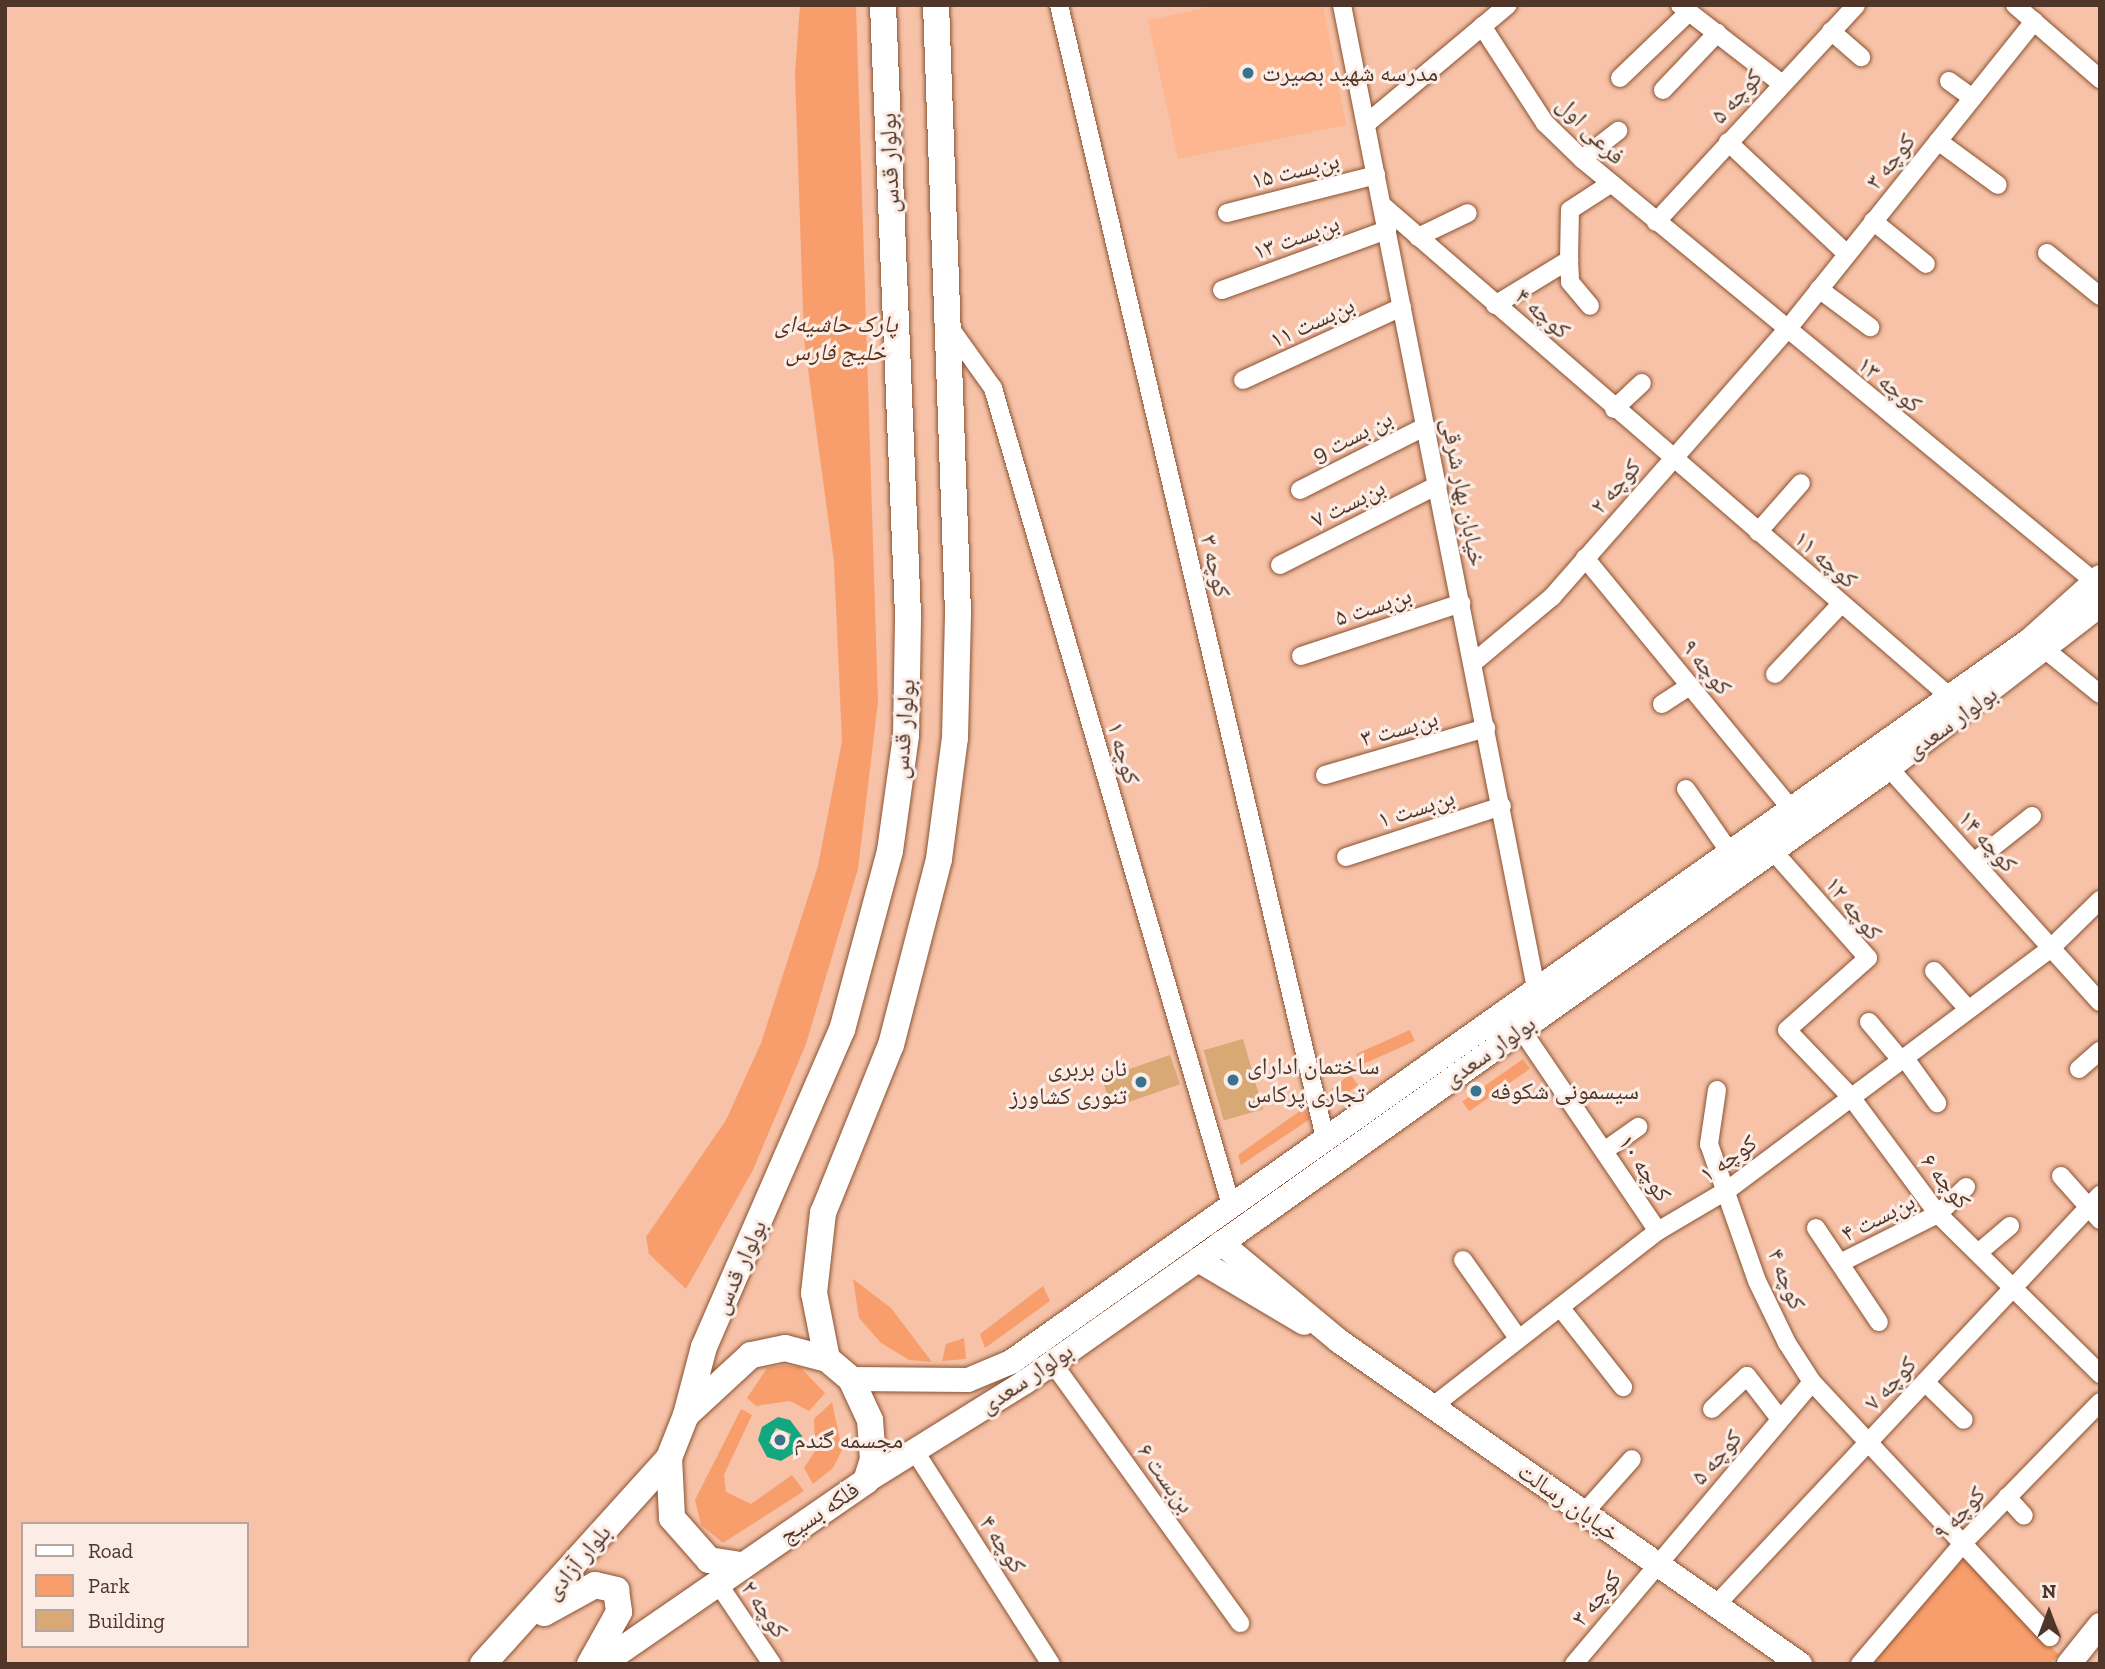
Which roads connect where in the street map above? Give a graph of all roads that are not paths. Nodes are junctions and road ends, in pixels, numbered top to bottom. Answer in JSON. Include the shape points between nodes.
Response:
{"nodes":[{"id":1,"x":883,"y":5,"type":"edge"},
{"id":2,"x":936,"y":5,"type":"edge"},
{"id":3,"x":1059,"y":5,"type":"edge"},
{"id":4,"x":1342,"y":5,"type":"edge"},
{"id":5,"x":1507,"y":5,"type":"edge"},
{"id":6,"x":1856,"y":5,"type":"edge"},
{"id":7,"x":2015,"y":5,"type":"edge"},
{"id":8,"x":1684,"y":8,"type":"edge"},
{"id":9,"x":2034,"y":21,"type":"junction"},
{"id":10,"x":1482,"y":26,"type":"junction"},
{"id":11,"x":1831,"y":31,"type":"junction"},
{"id":12,"x":1717,"y":33,"type":"junction"},
{"id":13,"x":1861,"y":57,"type":"dead end"},
{"id":14,"x":1620,"y":78,"type":"dead end"},
{"id":15,"x":2100,"y":79,"type":"edge"},
{"id":16,"x":1949,"y":81,"type":"dead end"},
{"id":17,"x":1781,"y":83,"type":"junction"},
{"id":18,"x":1663,"y":90,"type":"dead end"},
{"id":19,"x":1972,"y":98,"type":"junction"},
{"id":20,"x":1366,"y":124,"type":"junction"},
{"id":21,"x":1618,"y":131,"type":"dead end"},
{"id":22,"x":1938,"y":141,"type":"junction"},
{"id":23,"x":1728,"y":142,"type":"junction"},
{"id":24,"x":1582,"y":159,"type":"junction"},
{"id":25,"x":1376,"y":175,"type":"junction"},
{"id":26,"x":1610,"y":184,"type":"junction"},
{"id":27,"x":1998,"y":185,"type":"dead end"},
{"id":28,"x":1382,"y":205,"type":"junction"},
{"id":29,"x":1227,"y":213,"type":"dead end"},
{"id":30,"x":1468,"y":213,"type":"dead end"},
{"id":31,"x":1873,"y":221,"type":"junction"},
{"id":32,"x":1656,"y":222,"type":"junction"},
{"id":33,"x":1387,"y":230,"type":"junction"},
{"id":34,"x":1418,"y":237,"type":"junction"},
{"id":35,"x":2047,"y":253,"type":"dead end"},
{"id":36,"x":1847,"y":254,"type":"junction"},
{"id":37,"x":1569,"y":260,"type":"junction"},
{"id":38,"x":1926,"y":264,"type":"dead end"},
{"id":39,"x":1819,"y":289,"type":"junction"},
{"id":40,"x":1222,"y":290,"type":"dead end"},
{"id":41,"x":2100,"y":296,"type":"edge"},
{"id":42,"x":1495,"y":305,"type":"junction"},
{"id":43,"x":1590,"y":306,"type":"dead end"},
{"id":44,"x":1402,"y":307,"type":"junction"},
{"id":45,"x":948,"y":325,"type":"junction"},
{"id":46,"x":1870,"y":327,"type":"dead end"},
{"id":47,"x":1786,"y":331,"type":"junction"},
{"id":48,"x":1243,"y":380,"type":"dead end"},
{"id":49,"x":1642,"y":383,"type":"dead end"},
{"id":50,"x":1614,"y":409,"type":"junction"},
{"id":51,"x":1426,"y":426,"type":"junction"},
{"id":52,"x":1671,"y":458,"type":"junction"},
{"id":53,"x":1801,"y":483,"type":"dead end"},
{"id":54,"x":1438,"y":485,"type":"junction"},
{"id":55,"x":1300,"y":490,"type":"dead end"},
{"id":56,"x":1758,"y":533,"type":"junction"},
{"id":57,"x":1585,"y":558,"type":"junction"},
{"id":58,"x":1280,"y":565,"type":"dead end"},
{"id":59,"x":2097,"y":599,"type":"edge"},
{"id":60,"x":1461,"y":603,"type":"junction"},
{"id":61,"x":1841,"y":604,"type":"junction"},
{"id":62,"x":2047,"y":651,"type":"junction"},
{"id":63,"x":1301,"y":656,"type":"dead end"},
{"id":64,"x":1473,"y":663,"type":"junction"},
{"id":65,"x":1775,"y":674,"type":"dead end"},
{"id":66,"x":1690,"y":685,"type":"junction"},
{"id":67,"x":2100,"y":694,"type":"edge"},
{"id":68,"x":1949,"y":696,"type":"junction"},
{"id":69,"x":1662,"y":704,"type":"dead end"},
{"id":70,"x":1486,"y":728,"type":"junction"},
{"id":71,"x":1889,"y":768,"type":"junction"},
{"id":72,"x":1325,"y":775,"type":"dead end"},
{"id":73,"x":1686,"y":789,"type":"dead end"},
{"id":74,"x":1502,"y":806,"type":"junction"},
{"id":75,"x":1790,"y":807,"type":"junction"},
{"id":76,"x":2032,"y":816,"type":"dead end"},
{"id":77,"x":1729,"y":851,"type":"junction"},
{"id":78,"x":1773,"y":851,"type":"junction"},
{"id":79,"x":1346,"y":857,"type":"dead end"},
{"id":80,"x":1974,"y":862,"type":"junction"},
{"id":81,"x":2100,"y":900,"type":"edge"},
{"id":82,"x":2051,"y":948,"type":"junction"},
{"id":83,"x":1934,"y":971,"type":"dead end"},
{"id":84,"x":1536,"y":988,"type":"junction"},
{"id":85,"x":2100,"y":1002,"type":"edge"},
{"id":86,"x":1968,"y":1009,"type":"junction"},
{"id":87,"x":1869,"y":1022,"type":"dead end"},
{"id":88,"x":1521,"y":1029,"type":"junction"},
{"id":89,"x":2100,"y":1051,"type":"edge"},
{"id":90,"x":1903,"y":1059,"type":"junction"},
{"id":91,"x":2079,"y":1069,"type":"dead end"},
{"id":92,"x":1717,"y":1090,"type":"dead end"},
{"id":93,"x":1851,"y":1097,"type":"junction"},
{"id":94,"x":1937,"y":1103,"type":"dead end"},
{"id":95,"x":1638,"y":1127,"type":"dead end"},
{"id":96,"x":1325,"y":1138,"type":"junction"},
{"id":97,"x":1604,"y":1151,"type":"junction"},
{"id":98,"x":2061,"y":1175,"type":"dead end"},
{"id":99,"x":1966,"y":1187,"type":"dead end"},
{"id":100,"x":1729,"y":1189,"type":"junction"},
{"id":101,"x":1231,"y":1205,"type":"junction"},
{"id":102,"x":2096,"y":1208,"type":"edge"},
{"id":103,"x":1938,"y":1214,"type":"junction"},
{"id":104,"x":2010,"y":1226,"type":"dead end"},
{"id":105,"x":1816,"y":1228,"type":"dead end"},
{"id":106,"x":1658,"y":1231,"type":"junction"},
{"id":107,"x":1221,"y":1243,"type":"junction"},
{"id":108,"x":1978,"y":1252,"type":"junction"},
{"id":109,"x":1198,"y":1259,"type":"junction"},
{"id":110,"x":1463,"y":1260,"type":"dead end"},
{"id":111,"x":1840,"y":1263,"type":"junction"},
{"id":112,"x":2014,"y":1287,"type":"junction"},
{"id":113,"x":1560,"y":1307,"type":"junction"},
{"id":114,"x":1879,"y":1322,"type":"dead end"},
{"id":115,"x":1518,"y":1338,"type":"junction"},
{"id":116,"x":1339,"y":1341,"type":"junction"},
{"id":117,"x":827,"y":1359,"type":"junction"},
{"id":118,"x":1052,"y":1362,"type":"junction"},
{"id":119,"x":2100,"y":1374,"type":"edge"},
{"id":120,"x":851,"y":1379,"type":"junction"},
{"id":121,"x":1812,"y":1382,"type":"junction"},
{"id":122,"x":1925,"y":1382,"type":"junction"},
{"id":123,"x":1623,"y":1387,"type":"dead end"},
{"id":124,"x":2100,"y":1402,"type":"edge"},
{"id":125,"x":1433,"y":1406,"type":"junction"},
{"id":126,"x":1712,"y":1409,"type":"dead end"},
{"id":127,"x":686,"y":1415,"type":"junction"},
{"id":128,"x":1780,"y":1419,"type":"junction"},
{"id":129,"x":1964,"y":1420,"type":"dead end"},
{"id":130,"x":1871,"y":1439,"type":"junction"},
{"id":131,"x":914,"y":1450,"type":"junction"},
{"id":132,"x":669,"y":1458,"type":"junction"},
{"id":133,"x":1632,"y":1459,"type":"dead end"},
{"id":134,"x":866,"y":1481,"type":"junction"},
{"id":135,"x":2007,"y":1497,"type":"junction"},
{"id":136,"x":1584,"y":1513,"type":"junction"},
{"id":137,"x":2024,"y":1516,"type":"dead end"},
{"id":138,"x":1965,"y":1541,"type":"junction"},
{"id":139,"x":1657,"y":1563,"type":"junction"},
{"id":140,"x":741,"y":1565,"type":"junction"},
{"id":141,"x":717,"y":1581,"type":"junction"},
{"id":142,"x":1716,"y":1605,"type":"junction"},
{"id":143,"x":1240,"y":1623,"type":"dead end"},
{"id":144,"x":2100,"y":1625,"type":"edge"},
{"id":145,"x":519,"y":1630,"type":"junction"},
{"id":146,"x":2050,"y":1637,"type":"dead end"},
{"id":147,"x":483,"y":1664,"type":"edge"},
{"id":148,"x":590,"y":1664,"type":"edge"},
{"id":149,"x":601,"y":1664,"type":"edge"},
{"id":150,"x":772,"y":1664,"type":"edge"},
{"id":151,"x":1051,"y":1664,"type":"edge"},
{"id":152,"x":1574,"y":1664,"type":"edge"},
{"id":153,"x":1800,"y":1664,"type":"edge"},
{"id":154,"x":1860,"y":1664,"type":"edge"},
{"id":155,"x":2069,"y":1664,"type":"edge"}],
"edges":[{"from":1,"to":127,"type":"main road","name":"بولوار قدس","via":[[908,615],[906,735],[890,851],[842,1030],[704,1347]]},
{"from":2,"to":45,"type":"main road","name":"بولوار قدس"},
{"from":3,"to":96,"type":"street","name":"کوچه ۳"},
{"from":4,"to":20,"type":"street","name":"خیابان بهار شرقی"},
{"from":5,"to":10,"type":"street"},
{"from":6,"to":11,"type":"street","name":"کوچه ۵"},
{"from":7,"to":9,"type":"street"},
{"from":8,"to":12,"type":"street"},
{"from":8,"to":14,"type":"street"},
{"from":9,"to":15,"type":"street"},
{"from":9,"to":19,"type":"street","name":"کوچه ۳"},
{"from":10,"to":20,"type":"street"},
{"from":10,"to":24,"type":"street","name":"فرعی اول","via":[[1545,123]]},
{"from":11,"to":13,"type":"street"},
{"from":11,"to":17,"type":"street","name":"کوچه ۵"},
{"from":12,"to":17,"type":"street"},
{"from":12,"to":18,"type":"street"},
{"from":16,"to":19,"type":"street"},
{"from":17,"to":23,"type":"street","name":"کوچه ۵"},
{"from":19,"to":22,"type":"street","name":"کوچه ۳"},
{"from":20,"to":25,"type":"street","name":"خیابان بهار شرقی"},
{"from":21,"to":24,"type":"street"},
{"from":22,"to":27,"type":"street"},
{"from":22,"to":31,"type":"street","name":"کوچه ۳"},
{"from":23,"to":32,"type":"street","name":"کوچه ۵"},
{"from":23,"to":36,"type":"street"},
{"from":24,"to":26,"type":"street","name":"فرعی اول"},
{"from":25,"to":28,"type":"street","name":"خیابان بهار شرقی"},
{"from":25,"to":29,"type":"street","name":"بن‌بست ۱۵"},
{"from":26,"to":32,"type":"street","name":"فرعی اول"},
{"from":26,"to":37,"type":"street","via":[[1570,210]]},
{"from":28,"to":33,"type":"street","name":"خیابان بهار شرقی"},
{"from":28,"to":34,"type":"street","name":"کوچه ۴"},
{"from":30,"to":34,"type":"street"},
{"from":31,"to":36,"type":"street","name":"کوچه ۳"},
{"from":31,"to":38,"type":"street"},
{"from":32,"to":47,"type":"street","name":"کوچه ۱۳"},
{"from":33,"to":40,"type":"street","name":"بن‌بست ۱۳"},
{"from":33,"to":44,"type":"street","name":"خیابان بهار شرقی"},
{"from":34,"to":42,"type":"street","name":"کوچه ۴"},
{"from":35,"to":41,"type":"street"},
{"from":36,"to":39,"type":"street","name":"کوچه ۳"},
{"from":37,"to":42,"type":"street"},
{"from":37,"to":43,"type":"street","via":[[1570,282]]},
{"from":39,"to":46,"type":"street"},
{"from":39,"to":47,"type":"street","name":"کوچه ۳"},
{"from":42,"to":50,"type":"street","name":"کوچه ۴"},
{"from":44,"to":48,"type":"street","name":"بن‌بست ۱۱"},
{"from":44,"to":51,"type":"street","name":"خیابان بهار شرقی"},
{"from":45,"to":101,"type":"street","name":"کوچه ۱","via":[[993,388]]},
{"from":45,"to":117,"type":"main road","name":"بولوار قدس","via":[[958,613],[955,738],[939,859],[891,1045],[823,1213],[814,1293]]},
{"from":47,"to":52,"type":"street","name":"کوچه ۲"},
{"from":47,"to":59,"type":"street","name":"کوچه ۱۳"},
{"from":49,"to":50,"type":"street"},
{"from":50,"to":52,"type":"street","name":"کوچه ۴"},
{"from":51,"to":54,"type":"street","name":"خیابان بهار شرقی"},
{"from":51,"to":55,"type":"street","name":"بن بست 9"},
{"from":52,"to":56,"type":"street","name":"کوچه ۱۱"},
{"from":52,"to":57,"type":"street","name":"کوچه ۲"},
{"from":53,"to":56,"type":"street"},
{"from":54,"to":58,"type":"street","name":"بن‌بست ۷"},
{"from":54,"to":60,"type":"street","name":"خیابان بهار شرقی"},
{"from":56,"to":61,"type":"street","name":"کوچه ۱۱"},
{"from":57,"to":64,"type":"street","name":"کوچه ۲","via":[[1552,597]]},
{"from":57,"to":66,"type":"street","name":"کوچه ۹"},
{"from":59,"to":62,"type":"main road","name":"بولوار سعدی"},
{"from":59,"to":68,"type":"main road","name":"بولوار سعدی"},
{"from":60,"to":63,"type":"street","name":"بن‌بست ۵"},
{"from":60,"to":64,"type":"street","name":"خیابان بهار شرقی"},
{"from":61,"to":65,"type":"street"},
{"from":61,"to":68,"type":"street","name":"کوچه ۱۱"},
{"from":62,"to":67,"type":"street"},
{"from":62,"to":71,"type":"main road","name":"بولوار سعدی"},
{"from":64,"to":70,"type":"street","name":"خیابان بهار شرقی"},
{"from":66,"to":69,"type":"street"},
{"from":66,"to":75,"type":"street","name":"کوچه ۹"},
{"from":68,"to":75,"type":"main road","name":"بولوار سعدی"},
{"from":70,"to":72,"type":"street","name":"بن‌بست ۳"},
{"from":70,"to":74,"type":"street","name":"خیابان بهار شرقی"},
{"from":71,"to":78,"type":"main road","name":"بولوار سعدی"},
{"from":71,"to":80,"type":"street","name":"کوچه ۱۴"},
{"from":73,"to":77,"type":"street"},
{"from":74,"to":79,"type":"street","name":"بن‌بست ۱"},
{"from":74,"to":84,"type":"street","name":"خیابان بهار شرقی"},
{"from":75,"to":77,"type":"main road","name":"بولوار سعدی"},
{"from":76,"to":80,"type":"street"},
{"from":77,"to":84,"type":"main road","name":"بولوار سعدی"},
{"from":78,"to":88,"type":"main road","name":"بولوار سعدی"},
{"from":78,"to":93,"type":"street","name":"کوچه ۱۲","via":[[1868,958],[1787,1030]]},
{"from":80,"to":82,"type":"street","name":"کوچه ۱۴"},
{"from":81,"to":82,"type":"street","name":"کوچه ۱"},
{"from":82,"to":85,"type":"street","name":"کوچه ۱۴"},
{"from":82,"to":86,"type":"street","name":"کوچه ۱"},
{"from":83,"to":86,"type":"street"},
{"from":84,"to":96,"type":"main road","name":"بولوار سعدی"},
{"from":86,"to":90,"type":"street","name":"کوچه ۱"},
{"from":87,"to":90,"type":"street"},
{"from":88,"to":97,"type":"street","name":"کوچه ۱۰"},
{"from":88,"to":107,"type":"main road","name":"بولوار سعدی"},
{"from":89,"to":91,"type":"street"},
{"from":90,"to":93,"type":"street","name":"کوچه ۱"},
{"from":90,"to":94,"type":"street"},
{"from":92,"to":100,"type":"street","via":[[1709,1144]]},
{"from":93,"to":100,"type":"street","name":"کوچه ۱"},
{"from":93,"to":103,"type":"street","name":"کوچه ۶"},
{"from":95,"to":97,"type":"street"},
{"from":96,"to":101,"type":"main road","name":"بولوار سعدی"},
{"from":97,"to":106,"type":"street","name":"کوچه ۱۰"},
{"from":98,"to":102,"type":"street"},
{"from":99,"to":103,"type":"street"},
{"from":100,"to":106,"type":"street","name":"کوچه ۱"},
{"from":100,"to":121,"type":"street","name":"کوچه ۴","via":[[1757,1281]]},
{"from":101,"to":120,"type":"main road","name":"بولوار سعدی","via":[[1011,1362],[968,1380]]},
{"from":102,"to":112,"type":"street","name":"کوچه ۷"},
{"from":103,"to":108,"type":"street","name":"کوچه ۶"},
{"from":103,"to":111,"type":"street","name":"بن‌بست ۴"},
{"from":104,"to":108,"type":"street"},
{"from":105,"to":111,"type":"street"},
{"from":106,"to":113,"type":"street","name":"کوچه ۱"},
{"from":107,"to":109,"type":"main road","name":"بولوار سعدی"},
{"from":107,"to":116,"type":"main road"},
{"from":108,"to":112,"type":"street","name":"کوچه ۶"},
{"from":109,"to":116,"type":"main road"},
{"from":109,"to":118,"type":"main road","name":"بولوار سعدی"},
{"from":110,"to":115,"type":"street"},
{"from":111,"to":114,"type":"street"},
{"from":112,"to":119,"type":"street","name":"کوچه ۶"},
{"from":112,"to":122,"type":"street","name":"کوچه ۷"},
{"from":113,"to":115,"type":"street","name":"کوچه ۱"},
{"from":113,"to":123,"type":"street"},
{"from":115,"to":125,"type":"street","name":"کوچه ۱"},
{"from":116,"to":125,"type":"main road","name":"خیابان رسالت"},
{"from":117,"to":120,"type":"main road","name":"فلکه بسیج"},
{"from":117,"to":127,"type":"main road","name":"فلکه بسیج","via":[[785,1348],[751,1355]]},
{"from":118,"to":131,"type":"main road","name":"بولوار سعدی"},
{"from":118,"to":143,"type":"street","name":"بن‌بست ۶"},
{"from":120,"to":134,"type":"main road","name":"فلکه بسیج","via":[[870,1420],[873,1460]]},
{"from":121,"to":128,"type":"street","name":"کوچه ۵"},
{"from":121,"to":130,"type":"street","name":"کوچه ۴"},
{"from":122,"to":129,"type":"street"},
{"from":122,"to":130,"type":"street","name":"کوچه ۷"},
{"from":124,"to":135,"type":"street","name":"کوچه ۹"},
{"from":125,"to":136,"type":"main road","name":"خیابان رسالت"},
{"from":126,"to":128,"type":"street","via":[[1747,1376]]},
{"from":127,"to":132,"type":"main road","name":"فلکه بسیج"},
{"from":128,"to":139,"type":"street","name":"کوچه ۵"},
{"from":130,"to":138,"type":"street","name":"کوچه ۴"},
{"from":130,"to":142,"type":"street","name":"کوچه ۷"},
{"from":131,"to":134,"type":"main road","name":"بولوار سعدی"},
{"from":131,"to":151,"type":"street","name":"کوچه ۴"},
{"from":132,"to":140,"type":"main road","name":"فلکه بسیج","via":[[672,1518],[709,1559]]},
{"from":132,"to":145,"type":"main road","name":"بلوار آزادی"},
{"from":133,"to":136,"type":"street"},
{"from":134,"to":140,"type":"main road","name":"فلکه بسیج"},
{"from":135,"to":137,"type":"street"},
{"from":135,"to":138,"type":"street","name":"کوچه ۹"},
{"from":136,"to":139,"type":"main road","name":"خیابان رسالت"},
{"from":138,"to":146,"type":"street","name":"کوچه ۴"},
{"from":138,"to":154,"type":"street","name":"کوچه ۹"},
{"from":139,"to":142,"type":"main road","name":"خیابان رسالت"},
{"from":139,"to":152,"type":"street","name":"کوچه ۳"},
{"from":140,"to":141,"type":"main road"},
{"from":141,"to":149,"type":"main road"},
{"from":141,"to":150,"type":"street","name":"کوچه ۲"},
{"from":142,"to":153,"type":"main road","name":"خیابان رسالت"},
{"from":144,"to":155,"type":"main road"},
{"from":145,"to":147,"type":"main road","name":"بلوار آزادی"},
{"from":145,"to":148,"type":"main road","via":[[574,1594],[608,1585],[620,1598],[619,1612]]}]}
